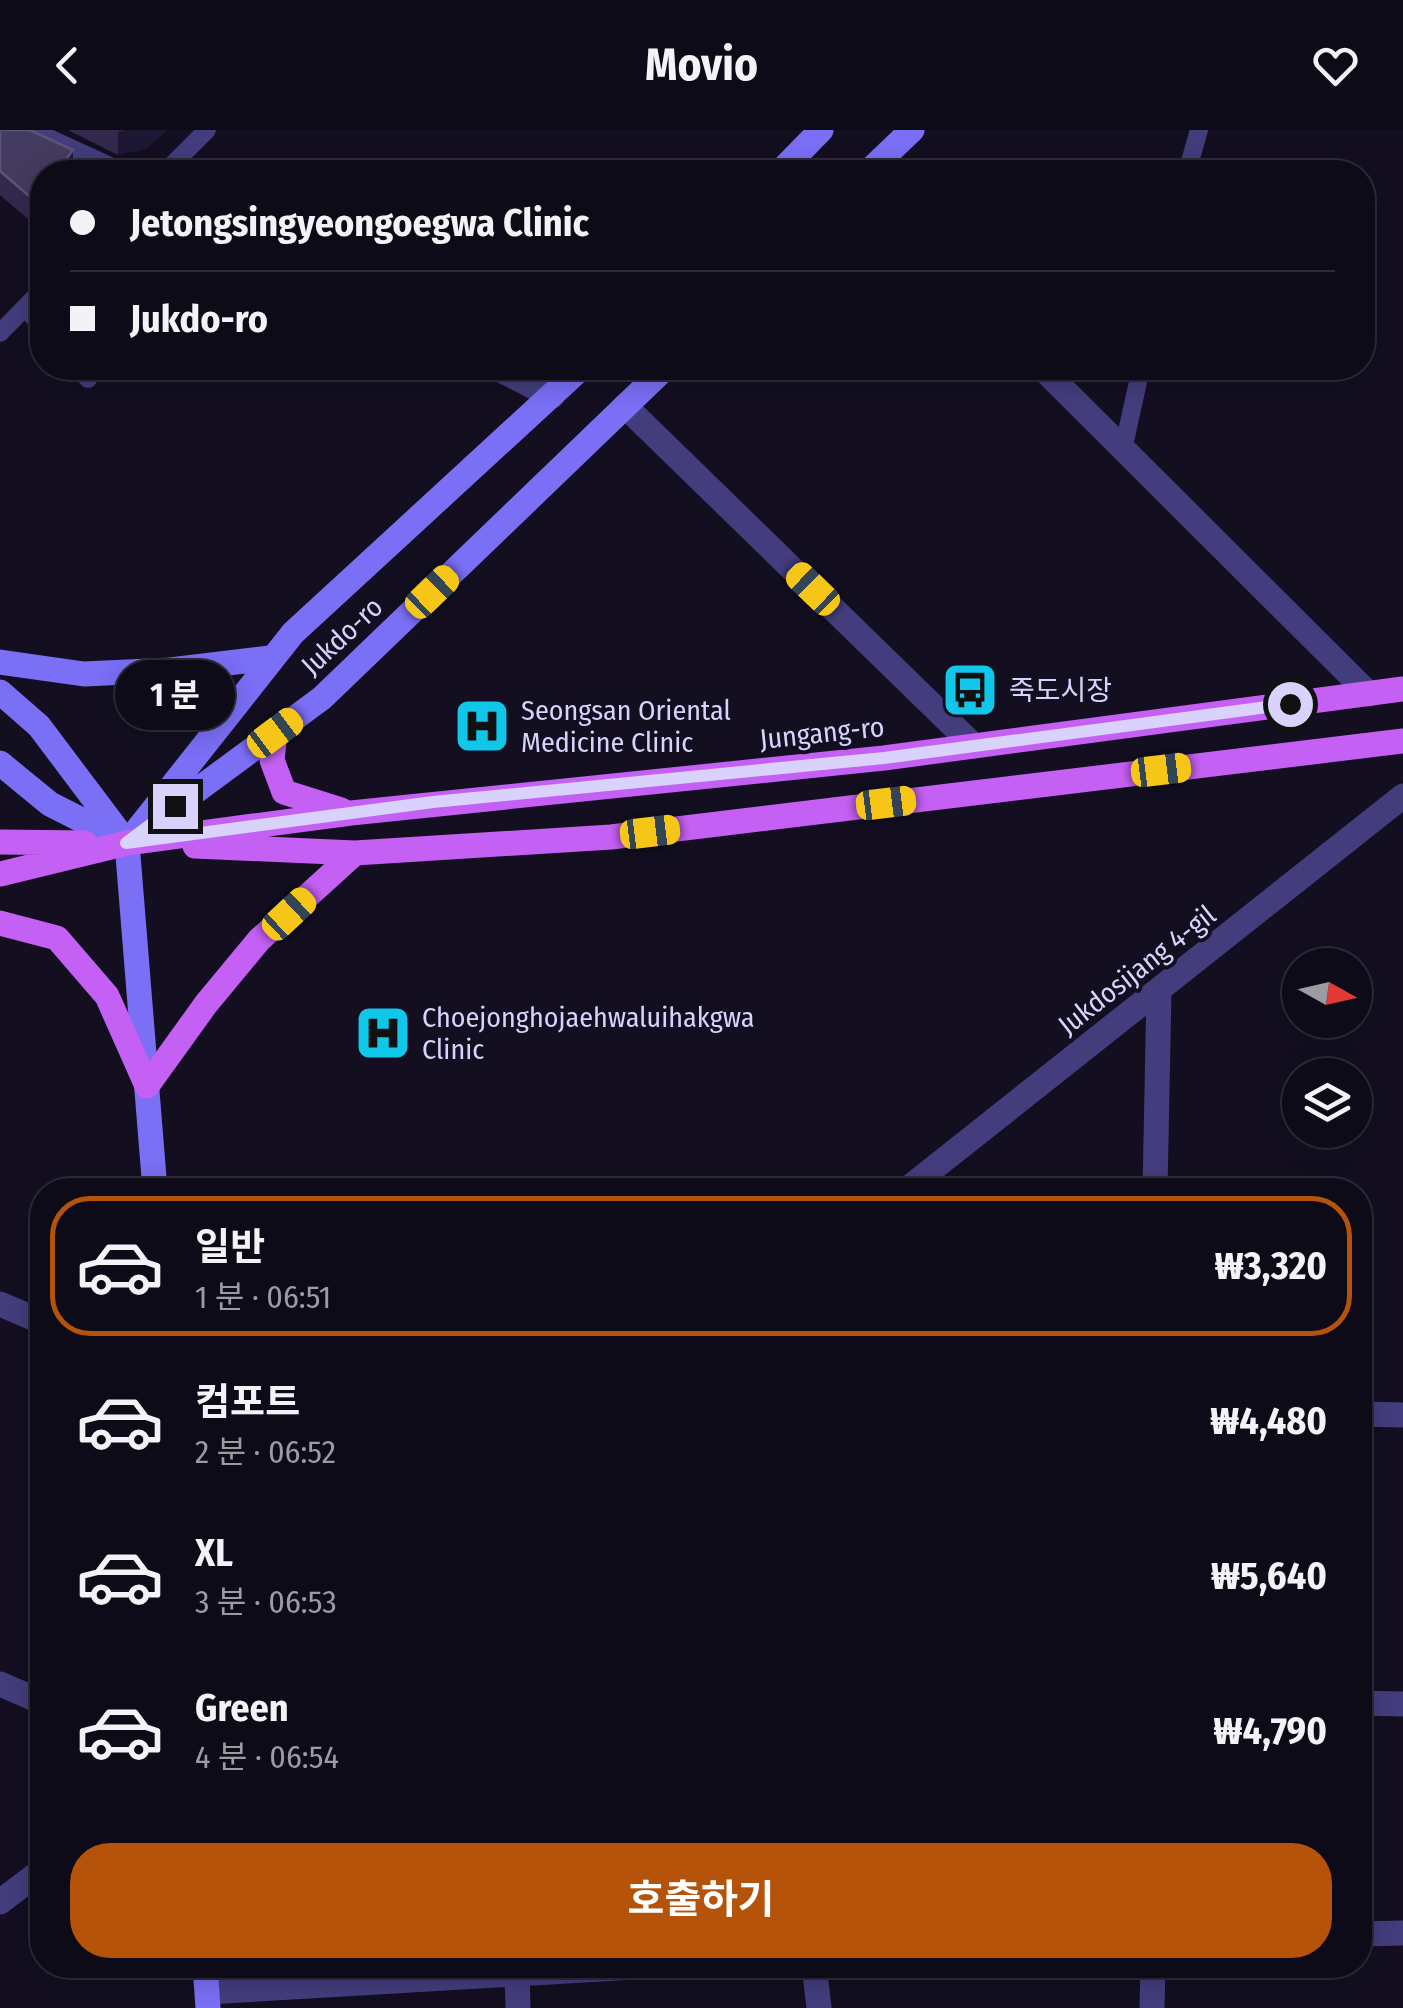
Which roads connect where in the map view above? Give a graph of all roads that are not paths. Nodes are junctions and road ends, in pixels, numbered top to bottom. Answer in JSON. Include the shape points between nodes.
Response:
{"nodes":[{"id":1,"x":22,"y":130,"type":"edge"},
{"id":2,"x":208,"y":130,"type":"edge"},
{"id":3,"x":821,"y":130,"type":"edge"},
{"id":4,"x":912,"y":130,"type":"edge"},
{"id":5,"x":1199,"y":130,"type":"edge"},
{"id":6,"x":88,"y":160,"type":"edge"},
{"id":7,"x":177,"y":160,"type":"edge"},
{"id":8,"x":792,"y":160,"type":"edge"},
{"id":9,"x":881,"y":160,"type":"edge"},
{"id":10,"x":1190,"y":160,"type":"edge"},
{"id":11,"x":30,"y":301,"type":"edge"},
{"id":12,"x":24,"y":306,"type":"junction"},
{"id":13,"x":30,"y":313,"type":"edge"},
{"id":14,"x":0,"y":332,"type":"edge"},
{"id":15,"x":521,"y":380,"type":"edge"},
{"id":16,"x":569,"y":380,"type":"edge"},
{"id":17,"x":652,"y":380,"type":"edge"},
{"id":18,"x":1054,"y":380,"type":"edge"},
{"id":19,"x":1138,"y":380,"type":"edge"},
{"id":20,"x":552,"y":396,"type":"junction"},
{"id":21,"x":625,"y":406,"type":"junction"},
{"id":22,"x":1123,"y":450,"type":"junction"},
{"id":23,"x":270,"y":658,"type":"junction"},
{"id":24,"x":0,"y":662,"type":"edge"},
{"id":25,"x":1403,"y":689,"type":"edge"},
{"id":26,"x":0,"y":692,"type":"edge"},
{"id":27,"x":1369,"y":694,"type":"junction"},
{"id":28,"x":275,"y":733,"type":"junction"},
{"id":29,"x":1403,"y":742,"type":"edge"},
{"id":30,"x":974,"y":746,"type":"junction"},
{"id":31,"x":0,"y":763,"type":"edge"},
{"id":32,"x":1403,"y":796,"type":"edge"},
{"id":33,"x":351,"y":813,"type":"junction"},
{"id":34,"x":0,"y":842,"type":"edge"},
{"id":35,"x":126,"y":843,"type":"junction"},
{"id":36,"x":355,"y":853,"type":"junction"},
{"id":37,"x":0,"y":874,"type":"edge"},
{"id":38,"x":0,"y":923,"type":"edge"},
{"id":39,"x":1159,"y":992,"type":"junction"},
{"id":40,"x":147,"y":1086,"type":"junction"},
{"id":41,"x":154,"y":1178,"type":"edge"},
{"id":42,"x":921,"y":1178,"type":"edge"},
{"id":43,"x":1155,"y":1178,"type":"edge"},
{"id":44,"x":0,"y":1304,"type":"edge"},
{"id":45,"x":30,"y":1317,"type":"edge"},
{"id":46,"x":1372,"y":1414,"type":"edge"},
{"id":47,"x":1403,"y":1415,"type":"edge"},
{"id":48,"x":0,"y":1684,"type":"edge"},
{"id":49,"x":30,"y":1697,"type":"edge"},
{"id":50,"x":1372,"y":1703,"type":"edge"},
{"id":51,"x":1403,"y":1704,"type":"edge"},
{"id":52,"x":30,"y":1879,"type":"edge"},
{"id":53,"x":0,"y":1902,"type":"edge"},
{"id":54,"x":1403,"y":1933,"type":"edge"},
{"id":55,"x":1372,"y":1934,"type":"edge"},
{"id":56,"x":469,"y":1978,"type":"edge"},
{"id":57,"x":517,"y":1978,"type":"edge"},
{"id":58,"x":816,"y":1978,"type":"edge"},
{"id":59,"x":1153,"y":1978,"type":"edge"},
{"id":60,"x":208,"y":2000,"type":"edge"},
{"id":61,"x":518,"y":2008,"type":"edge"},
{"id":62,"x":820,"y":2008,"type":"edge"},
{"id":63,"x":1152,"y":2008,"type":"edge"}],
"edges":[{"from":1,"to":6,"type":"street"},
{"from":2,"to":7,"type":"lane"},
{"from":3,"to":8,"type":"main road"},
{"from":4,"to":9,"type":"main road"},
{"from":5,"to":10,"type":"lane"},
{"from":11,"to":12,"type":"lane"},
{"from":12,"to":13,"type":"lane"},
{"from":12,"to":14,"type":"lane"},
{"from":15,"to":20,"type":"street"},
{"from":16,"to":20,"type":"main road","name":"Jukdo-ro"},
{"from":17,"to":21,"type":"main road","name":"Jukdo-ro"},
{"from":18,"to":22,"type":"street"},
{"from":19,"to":22,"type":"lane"},
{"from":20,"to":23,"type":"main road","name":"Jukdo-ro"},
{"from":21,"to":28,"type":"main road","name":"Jukdo-ro","via":[[322,698]]},
{"from":21,"to":30,"type":"street"},
{"from":22,"to":27,"type":"street"},
{"from":23,"to":24,"type":"main road","via":[[84,674]]},
{"from":23,"to":35,"type":"main road","name":"Jukdo-ro"},
{"from":25,"to":27,"type":"main road","name":"Jungang-ro"},
{"from":26,"to":35,"type":"main road","via":[[39,726]]},
{"from":27,"to":30,"type":"main road","name":"Jungang-ro"},
{"from":28,"to":33,"type":"main road","via":[[272,760],[284,792]]},
{"from":28,"to":35,"type":"main road","name":"Jukdo-ro"},
{"from":29,"to":36,"type":"main road","name":"Jungang-ro","via":[[611,837]]},
{"from":30,"to":33,"type":"main road","name":"Jungang-ro"},
{"from":31,"to":35,"type":"main road","via":[[50,804]]},
{"from":32,"to":39,"type":"street","name":"Jukdosijang 4-gil"},
{"from":33,"to":35,"type":"main road","name":"Jungang-ro"},
{"from":34,"to":35,"type":"main road","name":"Jungang-ro"},
{"from":35,"to":36,"type":"main road","name":"Jungang-ro"},
{"from":35,"to":37,"type":"main road","name":"Jungang-ro"},
{"from":35,"to":40,"type":"main road"},
{"from":36,"to":40,"type":"main road","via":[[259,940]]},
{"from":38,"to":40,"type":"main road","via":[[58,938],[107,996]]},
{"from":39,"to":42,"type":"street","name":"Jukdosijang 4-gil"},
{"from":39,"to":43,"type":"street"},
{"from":40,"to":41,"type":"main road"},
{"from":44,"to":45,"type":"street"},
{"from":46,"to":47,"type":"street"},
{"from":48,"to":49,"type":"street"},
{"from":50,"to":51,"type":"street"},
{"from":52,"to":53,"type":"street"},
{"from":54,"to":55,"type":"street"},
{"from":56,"to":60,"type":"street"},
{"from":57,"to":61,"type":"street"},
{"from":58,"to":62,"type":"street"},
{"from":59,"to":63,"type":"street"}]}
